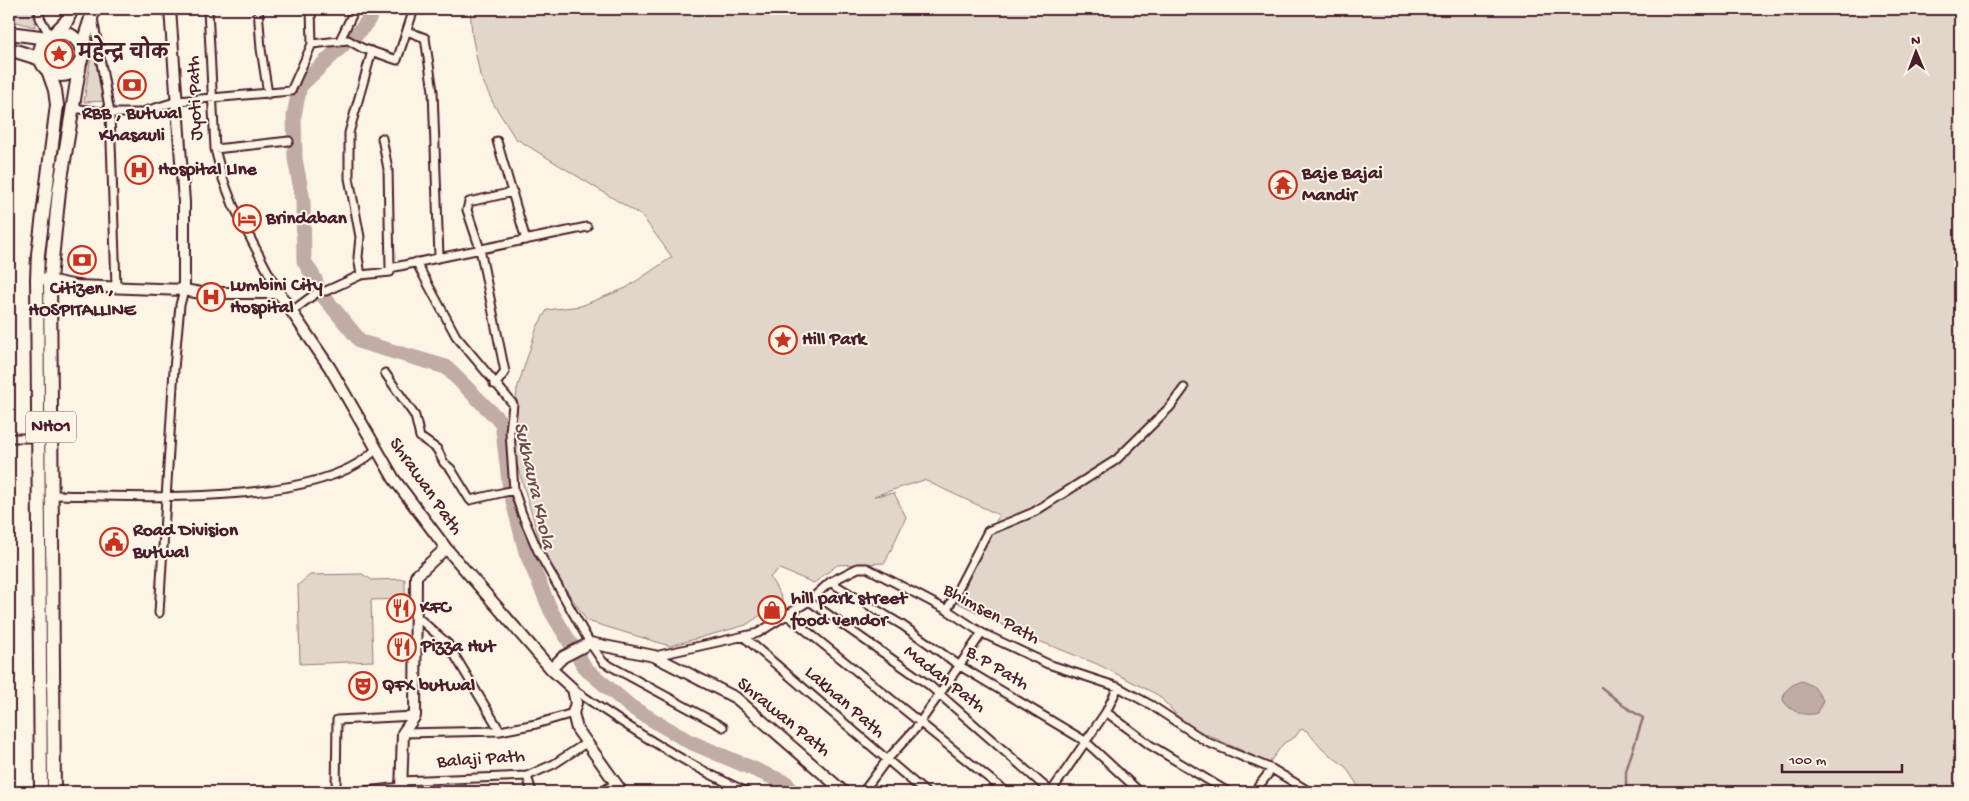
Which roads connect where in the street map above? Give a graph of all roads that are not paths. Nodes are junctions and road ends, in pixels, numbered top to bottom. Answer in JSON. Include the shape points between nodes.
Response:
{"nodes":[{"id":1,"x":39,"y":9,"type":"edge"},
{"id":2,"x":72,"y":9,"type":"edge"},
{"id":3,"x":170,"y":9,"type":"edge"},
{"id":4,"x":208,"y":9,"type":"edge"},
{"id":5,"x":258,"y":9,"type":"edge"},
{"id":6,"x":311,"y":9,"type":"edge"},
{"id":7,"x":355,"y":9,"type":"edge"},
{"id":8,"x":414,"y":9,"type":"edge"},
{"id":9,"x":93,"y":12,"type":"edge"},
{"id":10,"x":407,"y":32,"type":"junction"},
{"id":11,"x":9,"y":33,"type":"edge"},
{"id":12,"x":50,"y":37,"type":"junction"},
{"id":13,"x":339,"y":42,"type":"junction"},
{"id":14,"x":312,"y":44,"type":"junction"},
{"id":15,"x":9,"y":49,"type":"edge"},
{"id":16,"x":81,"y":49,"type":"junction"},
{"id":17,"x":372,"y":51,"type":"junction"},
{"id":18,"x":41,"y":59,"type":"junction"},
{"id":19,"x":80,"y":63,"type":"junction"},
{"id":20,"x":49,"y":73,"type":"junction"},
{"id":21,"x":268,"y":94,"type":"junction"},
{"id":22,"x":213,"y":97,"type":"junction"},
{"id":23,"x":178,"y":101,"type":"junction"},
{"id":24,"x":72,"y":108,"type":"junction"},
{"id":25,"x":110,"y":112,"type":"junction"},
{"id":26,"x":382,"y":138,"type":"dead end"},
{"id":27,"x":289,"y":141,"type":"dead end"},
{"id":28,"x":497,"y":141,"type":"dead end"},
{"id":29,"x":215,"y":149,"type":"junction"},
{"id":30,"x":513,"y":192,"type":"junction"},
{"id":31,"x":587,"y":227,"type":"dead end"},
{"id":32,"x":526,"y":240,"type":"junction"},
{"id":33,"x":480,"y":249,"type":"junction"},
{"id":34,"x":439,"y":257,"type":"junction"},
{"id":35,"x":416,"y":262,"type":"junction"},
{"id":36,"x":390,"y":268,"type":"junction"},
{"id":37,"x":361,"y":275,"type":"junction"},
{"id":38,"x":37,"y":279,"type":"junction"},
{"id":39,"x":50,"y":279,"type":"junction"},
{"id":40,"x":116,"y":286,"type":"junction"},
{"id":41,"x":184,"y":290,"type":"junction"},
{"id":42,"x":278,"y":293,"type":"junction"},
{"id":43,"x":292,"y":311,"type":"junction"},
{"id":44,"x":385,"y":374,"type":"dead end"},
{"id":45,"x":494,"y":384,"type":"junction"},
{"id":46,"x":1184,"y":388,"type":"dead end"},
{"id":47,"x":9,"y":438,"type":"edge"},
{"id":48,"x":38,"y":438,"type":"junction"},
{"id":49,"x":376,"y":449,"type":"junction"},
{"id":50,"x":514,"y":490,"type":"junction"},
{"id":51,"x":52,"y":495,"type":"junction"},
{"id":52,"x":167,"y":496,"type":"junction"},
{"id":53,"x":446,"y":548,"type":"junction"},
{"id":54,"x":830,"y":582,"type":"junction"},
{"id":55,"x":809,"y":601,"type":"junction"},
{"id":56,"x":947,"y":610,"type":"junction"},
{"id":57,"x":159,"y":613,"type":"dead end"},
{"id":58,"x":787,"y":615,"type":"junction"},
{"id":59,"x":416,"y":616,"type":"junction"},
{"id":60,"x":982,"y":633,"type":"junction"},
{"id":61,"x":744,"y":638,"type":"junction"},
{"id":62,"x":586,"y":644,"type":"junction"},
{"id":63,"x":654,"y":656,"type":"junction"},
{"id":64,"x":960,"y":666,"type":"junction"},
{"id":65,"x":551,"y":669,"type":"junction"},
{"id":66,"x":1118,"y":687,"type":"junction"},
{"id":67,"x":573,"y":689,"type":"junction"},
{"id":68,"x":938,"y":694,"type":"junction"},
{"id":69,"x":1106,"y":712,"type":"junction"},
{"id":70,"x":573,"y":713,"type":"junction"},
{"id":71,"x":415,"y":716,"type":"junction"},
{"id":72,"x":920,"y":721,"type":"junction"},
{"id":73,"x":723,"y":727,"type":"dead end"},
{"id":74,"x":500,"y":730,"type":"junction"},
{"id":75,"x":404,"y":733,"type":"junction"},
{"id":76,"x":1086,"y":741,"type":"junction"},
{"id":77,"x":586,"y":743,"type":"junction"},
{"id":78,"x":886,"y":761,"type":"junction"},
{"id":79,"x":1272,"y":769,"type":"junction"},
{"id":80,"x":527,"y":776,"type":"junction"},
{"id":81,"x":401,"y":787,"type":"edge"},
{"id":82,"x":619,"y":788,"type":"edge"},
{"id":83,"x":41,"y":792,"type":"edge"},
{"id":84,"x":54,"y":792,"type":"edge"},
{"id":85,"x":336,"y":792,"type":"edge"},
{"id":86,"x":356,"y":792,"type":"edge"},
{"id":87,"x":532,"y":792,"type":"edge"},
{"id":88,"x":600,"y":792,"type":"edge"},
{"id":89,"x":748,"y":792,"type":"edge"},
{"id":90,"x":844,"y":792,"type":"edge"},
{"id":91,"x":862,"y":792,"type":"edge"},
{"id":92,"x":925,"y":792,"type":"edge"},
{"id":93,"x":1006,"y":792,"type":"edge"},
{"id":94,"x":1051,"y":792,"type":"edge"},
{"id":95,"x":1140,"y":792,"type":"edge"},
{"id":96,"x":1228,"y":792,"type":"edge"},
{"id":97,"x":1254,"y":792,"type":"edge"},
{"id":98,"x":1310,"y":792,"type":"edge"}],
"edges":[{"from":1,"to":12,"type":"street"},
{"from":2,"to":12,"type":"highway","via":[[66,22]]},
{"from":3,"to":23,"type":"street"},
{"from":4,"to":22,"type":"street","name":"Jyoti Path"},
{"from":5,"to":21,"type":"street","via":[[260,49]]},
{"from":6,"to":14,"type":"street"},
{"from":7,"to":13,"type":"street"},
{"from":8,"to":10,"type":"street"},
{"from":9,"to":16,"type":"highway"},
{"from":9,"to":25,"type":"street"},
{"from":10,"to":17,"type":"street","via":[[397,60]]},
{"from":10,"to":34,"type":"street","via":[[424,36],[433,91]]},
{"from":11,"to":12,"type":"highway"},
{"from":12,"to":16,"type":"highway","via":[[70,36]]},
{"from":12,"to":18,"type":"highway","via":[[41,47]]},
{"from":13,"to":14,"type":"street"},
{"from":13,"to":17,"type":"street","via":[[348,40]]},
{"from":14,"to":21,"type":"street","via":[[294,88]]},
{"from":15,"to":18,"type":"highway"},
{"from":16,"to":19,"type":"highway","number":"NH01"},
{"from":17,"to":37,"type":"street","via":[[349,133],[348,178],[360,236],[358,257]]},
{"from":18,"to":20,"type":"highway","number":"NH01"},
{"from":19,"to":20,"type":"highway","via":[[69,73]]},
{"from":19,"to":24,"type":"highway","number":"NH01"},
{"from":20,"to":38,"type":"highway","number":"NH01","via":[[57,105]]},
{"from":21,"to":22,"type":"street"},
{"from":22,"to":23,"type":"street"},
{"from":22,"to":29,"type":"street","name":"Jyoti Path"},
{"from":23,"to":25,"type":"street","via":[[139,112]]},
{"from":23,"to":41,"type":"street","via":[[184,202]]},
{"from":24,"to":25,"type":"street"},
{"from":24,"to":39,"type":"highway","number":"NH01"},
{"from":25,"to":40,"type":"street"},
{"from":26,"to":36,"type":"street","via":[[388,169]]},
{"from":27,"to":29,"type":"street"},
{"from":28,"to":30,"type":"street"},
{"from":29,"to":42,"type":"street","name":"Jyoti Path","via":[[233,204]]},
{"from":30,"to":32,"type":"street"},
{"from":30,"to":33,"type":"street","via":[[468,202],[467,210]]},
{"from":31,"to":32,"type":"street"},
{"from":32,"to":33,"type":"street"},
{"from":33,"to":34,"type":"street"},
{"from":33,"to":45,"type":"street","via":[[505,372]]},
{"from":34,"to":35,"type":"street"},
{"from":35,"to":36,"type":"street"},
{"from":35,"to":45,"type":"street","via":[[456,336]]},
{"from":36,"to":37,"type":"street","via":[[390,272]]},
{"from":37,"to":43,"type":"street","via":[[319,291]]},
{"from":38,"to":39,"type":"street"},
{"from":38,"to":48,"type":"highway","number":"NH01"},
{"from":39,"to":40,"type":"street","via":[[77,286]]},
{"from":39,"to":51,"type":"highway","number":"NH01"},
{"from":40,"to":41,"type":"street"},
{"from":41,"to":42,"type":"street"},
{"from":41,"to":52,"type":"street","via":[[174,369]]},
{"from":42,"to":43,"type":"street","name":"Shrawan Path"},
{"from":43,"to":49,"type":"street","name":"Shrawan Path","via":[[330,368]]},
{"from":44,"to":50,"type":"street","via":[[414,416],[420,437],[437,449],[470,500]]},
{"from":45,"to":50,"type":"street","via":[[512,404],[510,432]]},
{"from":46,"to":56,"type":"street","via":[[1170,407],[1116,460],[1034,512],[988,531]]},
{"from":47,"to":48,"type":"street"},
{"from":48,"to":83,"type":"highway","number":"NH01"},
{"from":49,"to":52,"type":"street","via":[[365,461],[305,484],[210,495]]},
{"from":49,"to":53,"type":"street","name":"Shrawan Path","via":[[394,479]]},
{"from":50,"to":62,"type":"street","via":[[538,551]]},
{"from":51,"to":52,"type":"street"},
{"from":51,"to":84,"type":"highway","number":"NH01"},
{"from":52,"to":57,"type":"street"},
{"from":53,"to":59,"type":"street","via":[[416,576]]},
{"from":53,"to":65,"type":"street","name":"Shrawan Path"},
{"from":54,"to":55,"type":"street","name":"Bhimsen Path"},
{"from":54,"to":56,"type":"street","name":"Bhimsen Path","via":[[858,568],[867,568]]},
{"from":54,"to":64,"type":"street","name":"B.P Path"},
{"from":55,"to":58,"type":"street","name":"Bhimsen Path"},
{"from":55,"to":68,"type":"street","name":"Madan Path"},
{"from":56,"to":60,"type":"street","name":"Bhimsen Path"},
{"from":58,"to":61,"type":"street","name":"Bhimsen Path"},
{"from":58,"to":72,"type":"street"},
{"from":59,"to":71,"type":"street"},
{"from":59,"to":74,"type":"street","via":[[448,644]]},
{"from":60,"to":64,"type":"street"},
{"from":60,"to":66,"type":"street","name":"Bhimsen Path","via":[[1048,664]]},
{"from":61,"to":63,"type":"street","name":"Bhimsen Path"},
{"from":61,"to":78,"type":"street","name":"Lakhan Path"},
{"from":62,"to":63,"type":"street","name":"Shrawan Path"},
{"from":62,"to":65,"type":"street","via":[[563,657]]},
{"from":62,"to":73,"type":"street","via":[[602,662]]},
{"from":63,"to":90,"type":"street","name":"Shrawan Path","via":[[736,698]]},
{"from":64,"to":68,"type":"street"},
{"from":64,"to":76,"type":"street","name":"B.P Path"},
{"from":65,"to":67,"type":"street","name":"Shrawan Path"},
{"from":66,"to":69,"type":"street"},
{"from":66,"to":79,"type":"street","name":"Bhimsen Path","via":[[1207,742]]},
{"from":67,"to":70,"type":"street","via":[[576,703]]},
{"from":67,"to":89,"type":"street","name":"Shrawan Path","via":[[649,741],[706,774]]},
{"from":68,"to":72,"type":"street"},
{"from":68,"to":94,"type":"street","name":"Madan Path"},
{"from":69,"to":76,"type":"street"},
{"from":69,"to":96,"type":"street","via":[[1150,746]]},
{"from":70,"to":74,"type":"street"},
{"from":70,"to":77,"type":"street"},
{"from":71,"to":75,"type":"street"},
{"from":71,"to":85,"type":"street","via":[[337,720]]},
{"from":72,"to":78,"type":"street"},
{"from":72,"to":93,"type":"street"},
{"from":74,"to":75,"type":"street"},
{"from":75,"to":81,"type":"street"},
{"from":76,"to":94,"type":"street"},
{"from":76,"to":95,"type":"street","name":"B.P Path"},
{"from":77,"to":80,"type":"street","name":"Balaji Path","via":[[554,764]]},
{"from":77,"to":82,"type":"street"},
{"from":78,"to":91,"type":"street"},
{"from":78,"to":92,"type":"street","name":"Lakhan Path"},
{"from":79,"to":97,"type":"street"},
{"from":79,"to":98,"type":"street","name":"Bhimsen Path"},
{"from":80,"to":81,"type":"street","name":"Balaji Path"},
{"from":80,"to":87,"type":"street"},
{"from":81,"to":86,"type":"street","name":"Balaji Path"},
{"from":82,"to":88,"type":"street"}]}
